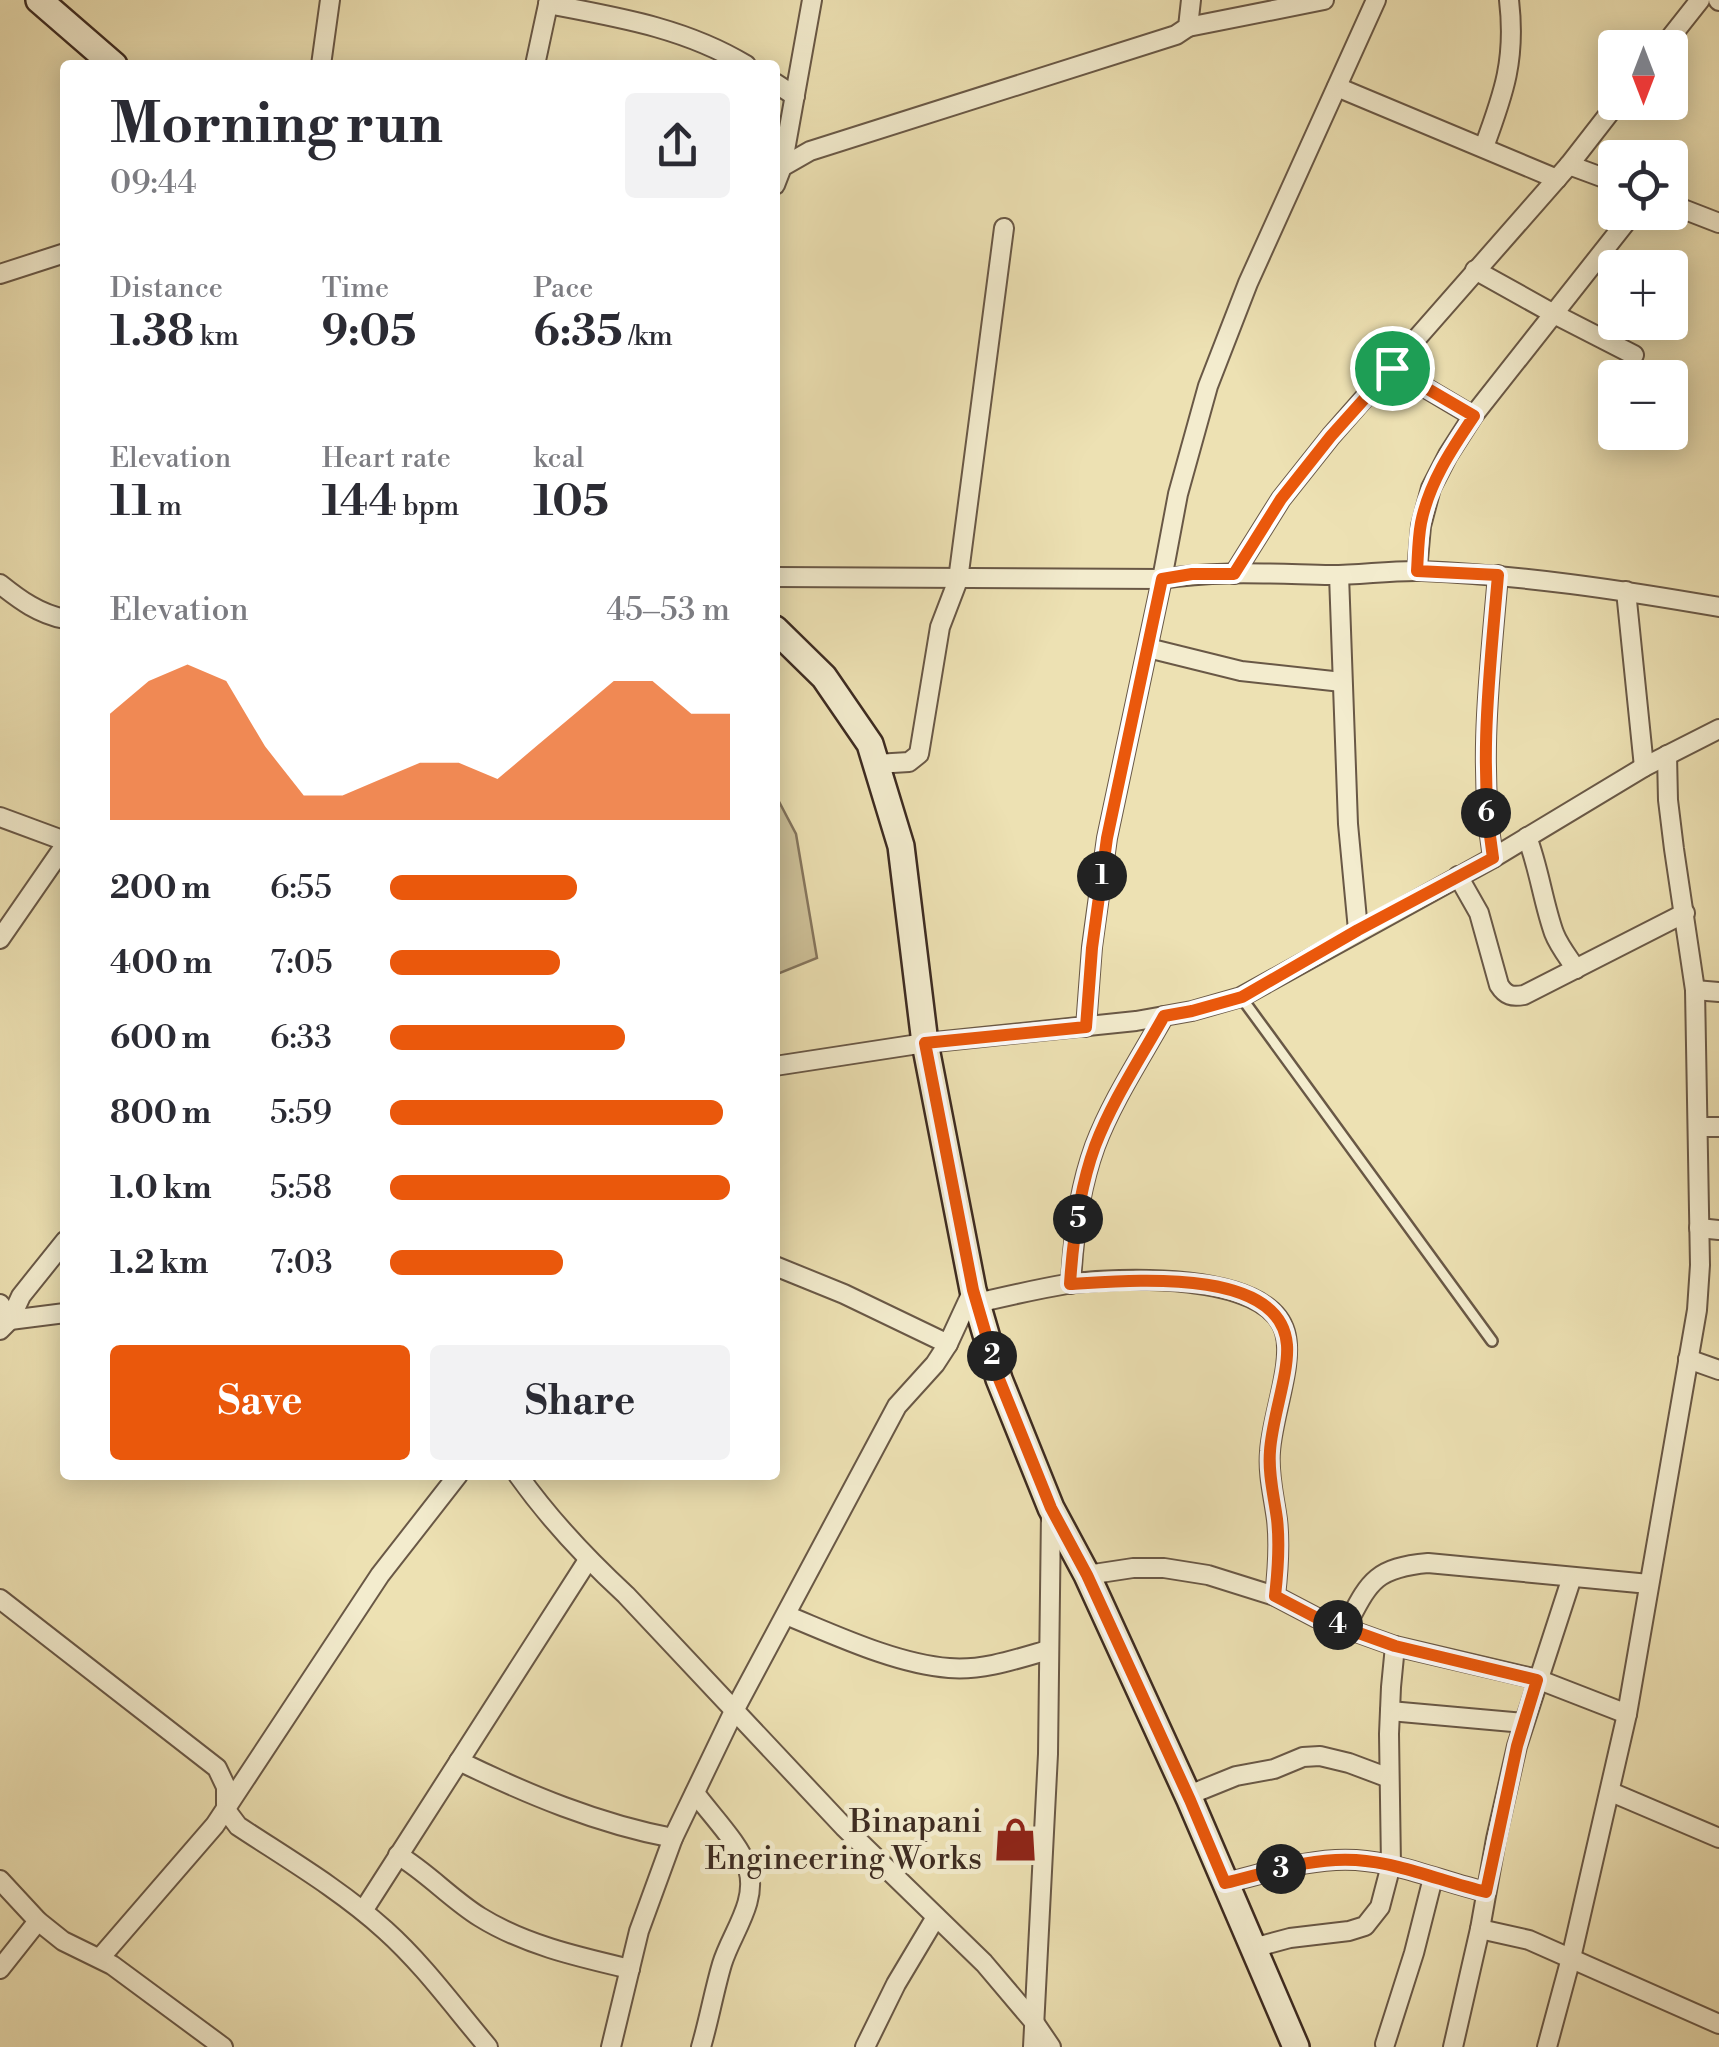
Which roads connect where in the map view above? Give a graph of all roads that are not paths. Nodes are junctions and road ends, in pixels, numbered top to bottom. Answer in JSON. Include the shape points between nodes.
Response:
{"nodes":[{"id":1,"x":40,"y":0,"type":"edge"},
{"id":2,"x":330,"y":0,"type":"edge"},
{"id":3,"x":812,"y":0,"type":"edge"},
{"id":4,"x":1192,"y":0,"type":"edge"},
{"id":5,"x":1324,"y":0,"type":"edge"},
{"id":6,"x":1376,"y":0,"type":"edge"},
{"id":7,"x":1508,"y":0,"type":"edge"},
{"id":8,"x":1700,"y":0,"type":"edge"},
{"id":9,"x":549,"y":2,"type":"edge"},
{"id":10,"x":1188,"y":27,"type":"junction"},
{"id":11,"x":1676,"y":30,"type":"edge"},
{"id":12,"x":108,"y":60,"type":"edge"},
{"id":13,"x":322,"y":60,"type":"edge"},
{"id":14,"x":536,"y":60,"type":"edge"},
{"id":15,"x":738,"y":60,"type":"edge"},
{"id":16,"x":780,"y":86,"type":"edge"},
{"id":17,"x":1337,"y":87,"type":"junction"},
{"id":18,"x":796,"y":96,"type":"junction"},
{"id":19,"x":1604,"y":120,"type":"edge"},
{"id":20,"x":1484,"y":147,"type":"junction"},
{"id":21,"x":780,"y":167,"type":"edge"},
{"id":22,"x":1563,"y":172,"type":"junction"},
{"id":23,"x":780,"y":174,"type":"edge"},
{"id":24,"x":1598,"y":179,"type":"edge"},
{"id":25,"x":1688,"y":211,"type":"edge"},
{"id":26,"x":1719,"y":223,"type":"edge"},
{"id":27,"x":1004,"y":228,"type":"dead end"},
{"id":28,"x":1620,"y":230,"type":"edge"},
{"id":29,"x":60,"y":254,"type":"edge"},
{"id":30,"x":1475,"y":270,"type":"junction"},
{"id":31,"x":0,"y":274,"type":"edge"},
{"id":32,"x":1554,"y":314,"type":"junction"},
{"id":33,"x":1634,"y":355,"type":"dead end"},
{"id":34,"x":1392,"y":368,"type":"junction"},
{"id":35,"x":1474,"y":416,"type":"junction"},
{"id":36,"x":1417,"y":571,"type":"junction"},
{"id":37,"x":1234,"y":574,"type":"junction"},
{"id":38,"x":1339,"y":575,"type":"junction"},
{"id":39,"x":1498,"y":575,"type":"junction"},
{"id":40,"x":780,"y":577,"type":"edge"},
{"id":41,"x":1162,"y":579,"type":"junction"},
{"id":42,"x":958,"y":580,"type":"junction"},
{"id":43,"x":0,"y":584,"type":"edge"},
{"id":44,"x":1626,"y":591,"type":"junction"},
{"id":45,"x":1719,"y":607,"type":"edge"},
{"id":46,"x":60,"y":618,"type":"edge"},
{"id":47,"x":780,"y":634,"type":"edge"},
{"id":48,"x":1148,"y":648,"type":"junction"},
{"id":49,"x":1342,"y":682,"type":"junction"},
{"id":50,"x":1719,"y":729,"type":"edge"},
{"id":51,"x":1666,"y":755,"type":"junction"},
{"id":52,"x":876,"y":764,"type":"junction"},
{"id":53,"x":1644,"y":766,"type":"junction"},
{"id":54,"x":0,"y":816,"type":"edge"},
{"id":55,"x":1527,"y":837,"type":"junction"},
{"id":56,"x":60,"y":841,"type":"edge"},
{"id":57,"x":60,"y":850,"type":"edge"},
{"id":58,"x":1493,"y":858,"type":"junction"},
{"id":59,"x":1458,"y":876,"type":"junction"},
{"id":60,"x":1685,"y":914,"type":"junction"},
{"id":61,"x":1358,"y":930,"type":"junction"},
{"id":62,"x":0,"y":939,"type":"edge"},
{"id":63,"x":1576,"y":968,"type":"junction"},
{"id":64,"x":1695,"y":990,"type":"junction"},
{"id":65,"x":1719,"y":992,"type":"edge"},
{"id":66,"x":1242,"y":997,"type":"junction"},
{"id":67,"x":1164,"y":1016,"type":"junction"},
{"id":68,"x":1086,"y":1027,"type":"junction"},
{"id":69,"x":925,"y":1043,"type":"junction"},
{"id":70,"x":780,"y":1065,"type":"edge"},
{"id":71,"x":1698,"y":1127,"type":"junction"},
{"id":72,"x":1719,"y":1128,"type":"edge"},
{"id":73,"x":1699,"y":1228,"type":"junction"},
{"id":74,"x":1719,"y":1230,"type":"edge"},
{"id":75,"x":60,"y":1247,"type":"edge"},
{"id":76,"x":780,"y":1268,"type":"edge"},
{"id":77,"x":1070,"y":1284,"type":"junction"},
{"id":78,"x":975,"y":1296,"type":"junction"},
{"id":79,"x":60,"y":1313,"type":"edge"},
{"id":80,"x":3,"y":1318,"type":"edge"},
{"id":81,"x":1492,"y":1341,"type":"dead end"},
{"id":82,"x":948,"y":1344,"type":"junction"},
{"id":83,"x":1688,"y":1359,"type":"junction"},
{"id":84,"x":1719,"y":1370,"type":"edge"},
{"id":85,"x":454,"y":1480,"type":"edge"},
{"id":86,"x":522,"y":1480,"type":"edge"},
{"id":87,"x":1051,"y":1508,"type":"junction"},
{"id":88,"x":588,"y":1560,"type":"junction"},
{"id":89,"x":1087,"y":1575,"type":"junction"},
{"id":90,"x":1572,"y":1577,"type":"junction"},
{"id":91,"x":1648,"y":1584,"type":"junction"},
{"id":92,"x":1275,"y":1596,"type":"junction"},
{"id":93,"x":0,"y":1599,"type":"edge"},
{"id":94,"x":786,"y":1616,"type":"junction"},
{"id":95,"x":1345,"y":1628,"type":"junction"},
{"id":96,"x":1395,"y":1646,"type":"junction"},
{"id":97,"x":1048,"y":1650,"type":"junction"},
{"id":98,"x":1537,"y":1680,"type":"junction"},
{"id":99,"x":735,"y":1709,"type":"junction"},
{"id":100,"x":1390,"y":1712,"type":"junction"},
{"id":101,"x":1627,"y":1714,"type":"junction"},
{"id":102,"x":1524,"y":1723,"type":"junction"},
{"id":103,"x":459,"y":1760,"type":"junction"},
{"id":104,"x":1389,"y":1778,"type":"junction"},
{"id":105,"x":1611,"y":1792,"type":"junction"},
{"id":106,"x":694,"y":1793,"type":"junction"},
{"id":107,"x":1188,"y":1796,"type":"junction"},
{"id":108,"x":226,"y":1810,"type":"junction"},
{"id":109,"x":673,"y":1838,"type":"junction"},
{"id":110,"x":1719,"y":1838,"type":"edge"},
{"id":111,"x":398,"y":1856,"type":"junction"},
{"id":112,"x":1391,"y":1865,"type":"junction"},
{"id":113,"x":1433,"y":1878,"type":"junction"},
{"id":114,"x":0,"y":1880,"type":"edge"},
{"id":115,"x":1225,"y":1883,"type":"junction"},
{"id":116,"x":1486,"y":1892,"type":"junction"},
{"id":117,"x":362,"y":1911,"type":"junction"},
{"id":118,"x":936,"y":1916,"type":"junction"},
{"id":119,"x":38,"y":1921,"type":"junction"},
{"id":120,"x":1480,"y":1929,"type":"junction"},
{"id":121,"x":1252,"y":1948,"type":"junction"},
{"id":122,"x":100,"y":1958,"type":"junction"},
{"id":123,"x":1572,"y":1958,"type":"junction"},
{"id":124,"x":0,"y":1968,"type":"edge"},
{"id":125,"x":630,"y":1969,"type":"junction"},
{"id":126,"x":1034,"y":2022,"type":"junction"},
{"id":127,"x":1719,"y":2024,"type":"edge"},
{"id":128,"x":1385,"y":2044,"type":"dead end"},
{"id":129,"x":223,"y":2047,"type":"edge"},
{"id":130,"x":488,"y":2047,"type":"edge"},
{"id":131,"x":611,"y":2047,"type":"edge"},
{"id":132,"x":701,"y":2047,"type":"edge"},
{"id":133,"x":865,"y":2047,"type":"edge"},
{"id":134,"x":1033,"y":2047,"type":"edge"},
{"id":135,"x":1051,"y":2047,"type":"edge"},
{"id":136,"x":1296,"y":2047,"type":"edge"},
{"id":137,"x":1453,"y":2047,"type":"edge"},
{"id":138,"x":1547,"y":2047,"type":"edge"}],
"edges":[{"from":1,"to":12,"type":"main road"},
{"from":2,"to":13,"type":"street"},
{"from":3,"to":18,"type":"street"},
{"from":4,"to":10,"type":"street"},
{"from":5,"to":10,"type":"street"},
{"from":6,"to":17,"type":"street"},
{"from":7,"to":20,"type":"street","via":[[1511,59]]},
{"from":8,"to":11,"type":"street"},
{"from":9,"to":14,"type":"street"},
{"from":9,"to":15,"type":"street","via":[[670,30]]},
{"from":10,"to":23,"type":"street","via":[[810,151]]},
{"from":16,"to":18,"type":"street"},
{"from":17,"to":20,"type":"street"},
{"from":17,"to":41,"type":"street","via":[[1208,386]]},
{"from":18,"to":21,"type":"street"},
{"from":19,"to":22,"type":"street"},
{"from":20,"to":22,"type":"street"},
{"from":22,"to":24,"type":"street"},
{"from":22,"to":30,"type":"street"},
{"from":25,"to":26,"type":"street"},
{"from":27,"to":42,"type":"street"},
{"from":28,"to":32,"type":"street"},
{"from":29,"to":31,"type":"street"},
{"from":30,"to":32,"type":"street"},
{"from":30,"to":34,"type":"street"},
{"from":32,"to":33,"type":"street"},
{"from":32,"to":35,"type":"street"},
{"from":34,"to":35,"type":"street"},
{"from":34,"to":37,"type":"street","via":[[1281,499]]},
{"from":35,"to":36,"type":"street","via":[[1431,488]]},
{"from":36,"to":38,"type":"street"},
{"from":36,"to":39,"type":"street"},
{"from":37,"to":38,"type":"street"},
{"from":37,"to":41,"type":"street"},
{"from":38,"to":49,"type":"street"},
{"from":39,"to":44,"type":"street"},
{"from":39,"to":58,"type":"street","via":[[1484,768]]},
{"from":40,"to":42,"type":"street"},
{"from":41,"to":42,"type":"street"},
{"from":41,"to":48,"type":"street"},
{"from":42,"to":52,"type":"street","via":[[940,627],[919,754],[909,762]]},
{"from":43,"to":46,"type":"street"},
{"from":44,"to":45,"type":"street"},
{"from":44,"to":53,"type":"street"},
{"from":47,"to":52,"type":"main road","via":[[824,677],[870,744]]},
{"from":48,"to":49,"type":"street","via":[[1241,671]]},
{"from":48,"to":68,"type":"street","via":[[1107,838]]},
{"from":49,"to":61,"type":"street"},
{"from":50,"to":51,"type":"street"},
{"from":51,"to":53,"type":"street"},
{"from":51,"to":60,"type":"street"},
{"from":52,"to":69,"type":"main road","via":[[901,846]]},
{"from":53,"to":55,"type":"street"},
{"from":54,"to":56,"type":"street"},
{"from":55,"to":58,"type":"street"},
{"from":55,"to":63,"type":"street","via":[[1554,932]]},
{"from":57,"to":62,"type":"street"},
{"from":58,"to":59,"type":"street"},
{"from":59,"to":61,"type":"street"},
{"from":59,"to":63,"type":"street","via":[[1479,913],[1504,993],[1524,994]]},
{"from":60,"to":63,"type":"street"},
{"from":60,"to":64,"type":"street"},
{"from":61,"to":66,"type":"street"},
{"from":64,"to":65,"type":"street"},
{"from":64,"to":71,"type":"street"},
{"from":66,"to":67,"type":"street"},
{"from":66,"to":81,"type":"lane"},
{"from":67,"to":68,"type":"street"},
{"from":67,"to":77,"type":"street","via":[[1094,1148]]},
{"from":68,"to":69,"type":"street"},
{"from":69,"to":70,"type":"street"},
{"from":69,"to":78,"type":"main road"},
{"from":71,"to":72,"type":"street"},
{"from":71,"to":73,"type":"street"},
{"from":73,"to":74,"type":"street"},
{"from":73,"to":83,"type":"street"},
{"from":75,"to":80,"type":"street"},
{"from":76,"to":82,"type":"street"},
{"from":77,"to":78,"type":"street"},
{"from":77,"to":92,"type":"street","via":[[1203,1283],[1246,1295],[1284,1327],[1288,1348],[1270,1452],[1279,1553]]},
{"from":78,"to":82,"type":"street"},
{"from":78,"to":87,"type":"main road","via":[[999,1379]]},
{"from":79,"to":80,"type":"street"},
{"from":82,"to":94,"type":"street","via":[[897,1406]]},
{"from":83,"to":84,"type":"street"},
{"from":83,"to":91,"type":"street"},
{"from":85,"to":108,"type":"street","via":[[380,1575]]},
{"from":86,"to":88,"type":"street"},
{"from":87,"to":89,"type":"main road"},
{"from":87,"to":97,"type":"street"},
{"from":88,"to":99,"type":"street"},
{"from":88,"to":103,"type":"street"},
{"from":89,"to":92,"type":"street","via":[[1164,1568]]},
{"from":89,"to":107,"type":"main road"},
{"from":90,"to":91,"type":"street"},
{"from":90,"to":95,"type":"street","via":[[1402,1565],[1366,1588]]},
{"from":90,"to":98,"type":"street"},
{"from":91,"to":101,"type":"street"},
{"from":92,"to":95,"type":"street"},
{"from":93,"to":108,"type":"street","via":[[218,1768]]},
{"from":94,"to":97,"type":"street","via":[[886,1654],[950,1668]]},
{"from":94,"to":99,"type":"street"},
{"from":95,"to":96,"type":"street"},
{"from":96,"to":98,"type":"street"},
{"from":96,"to":100,"type":"street"},
{"from":97,"to":126,"type":"street"},
{"from":98,"to":101,"type":"street"},
{"from":98,"to":102,"type":"street"},
{"from":99,"to":106,"type":"street"},
{"from":99,"to":118,"type":"street"},
{"from":100,"to":102,"type":"street"},
{"from":100,"to":104,"type":"street"},
{"from":101,"to":105,"type":"street"},
{"from":102,"to":116,"type":"street"},
{"from":103,"to":109,"type":"street","via":[[600,1820]]},
{"from":103,"to":111,"type":"street"},
{"from":104,"to":107,"type":"street","via":[[1349,1763],[1303,1757]]},
{"from":104,"to":112,"type":"street"},
{"from":105,"to":110,"type":"street"},
{"from":105,"to":123,"type":"street"},
{"from":106,"to":109,"type":"street"},
{"from":106,"to":132,"type":"street","via":[[742,1855],[751,1888],[722,1963]]},
{"from":107,"to":115,"type":"main road"},
{"from":108,"to":117,"type":"street","via":[[238,1826]]},
{"from":108,"to":122,"type":"street"},
{"from":109,"to":125,"type":"street"},
{"from":111,"to":117,"type":"street"},
{"from":111,"to":125,"type":"street","via":[[506,1932]]},
{"from":112,"to":113,"type":"street"},
{"from":112,"to":115,"type":"street","via":[[1310,1862]]},
{"from":112,"to":121,"type":"street","via":[[1380,1907],[1365,1926]]},
{"from":113,"to":116,"type":"street"},
{"from":113,"to":128,"type":"street"},
{"from":114,"to":119,"type":"street"},
{"from":115,"to":121,"type":"main road"},
{"from":116,"to":120,"type":"street"},
{"from":117,"to":130,"type":"street","via":[[429,1974]]},
{"from":118,"to":126,"type":"street"},
{"from":118,"to":133,"type":"street"},
{"from":119,"to":122,"type":"street"},
{"from":119,"to":124,"type":"street"},
{"from":120,"to":123,"type":"street"},
{"from":120,"to":137,"type":"street"},
{"from":121,"to":136,"type":"main road"},
{"from":122,"to":129,"type":"street"},
{"from":123,"to":127,"type":"street"},
{"from":123,"to":138,"type":"street"},
{"from":125,"to":131,"type":"street"},
{"from":126,"to":134,"type":"street"},
{"from":126,"to":135,"type":"street"}]}
